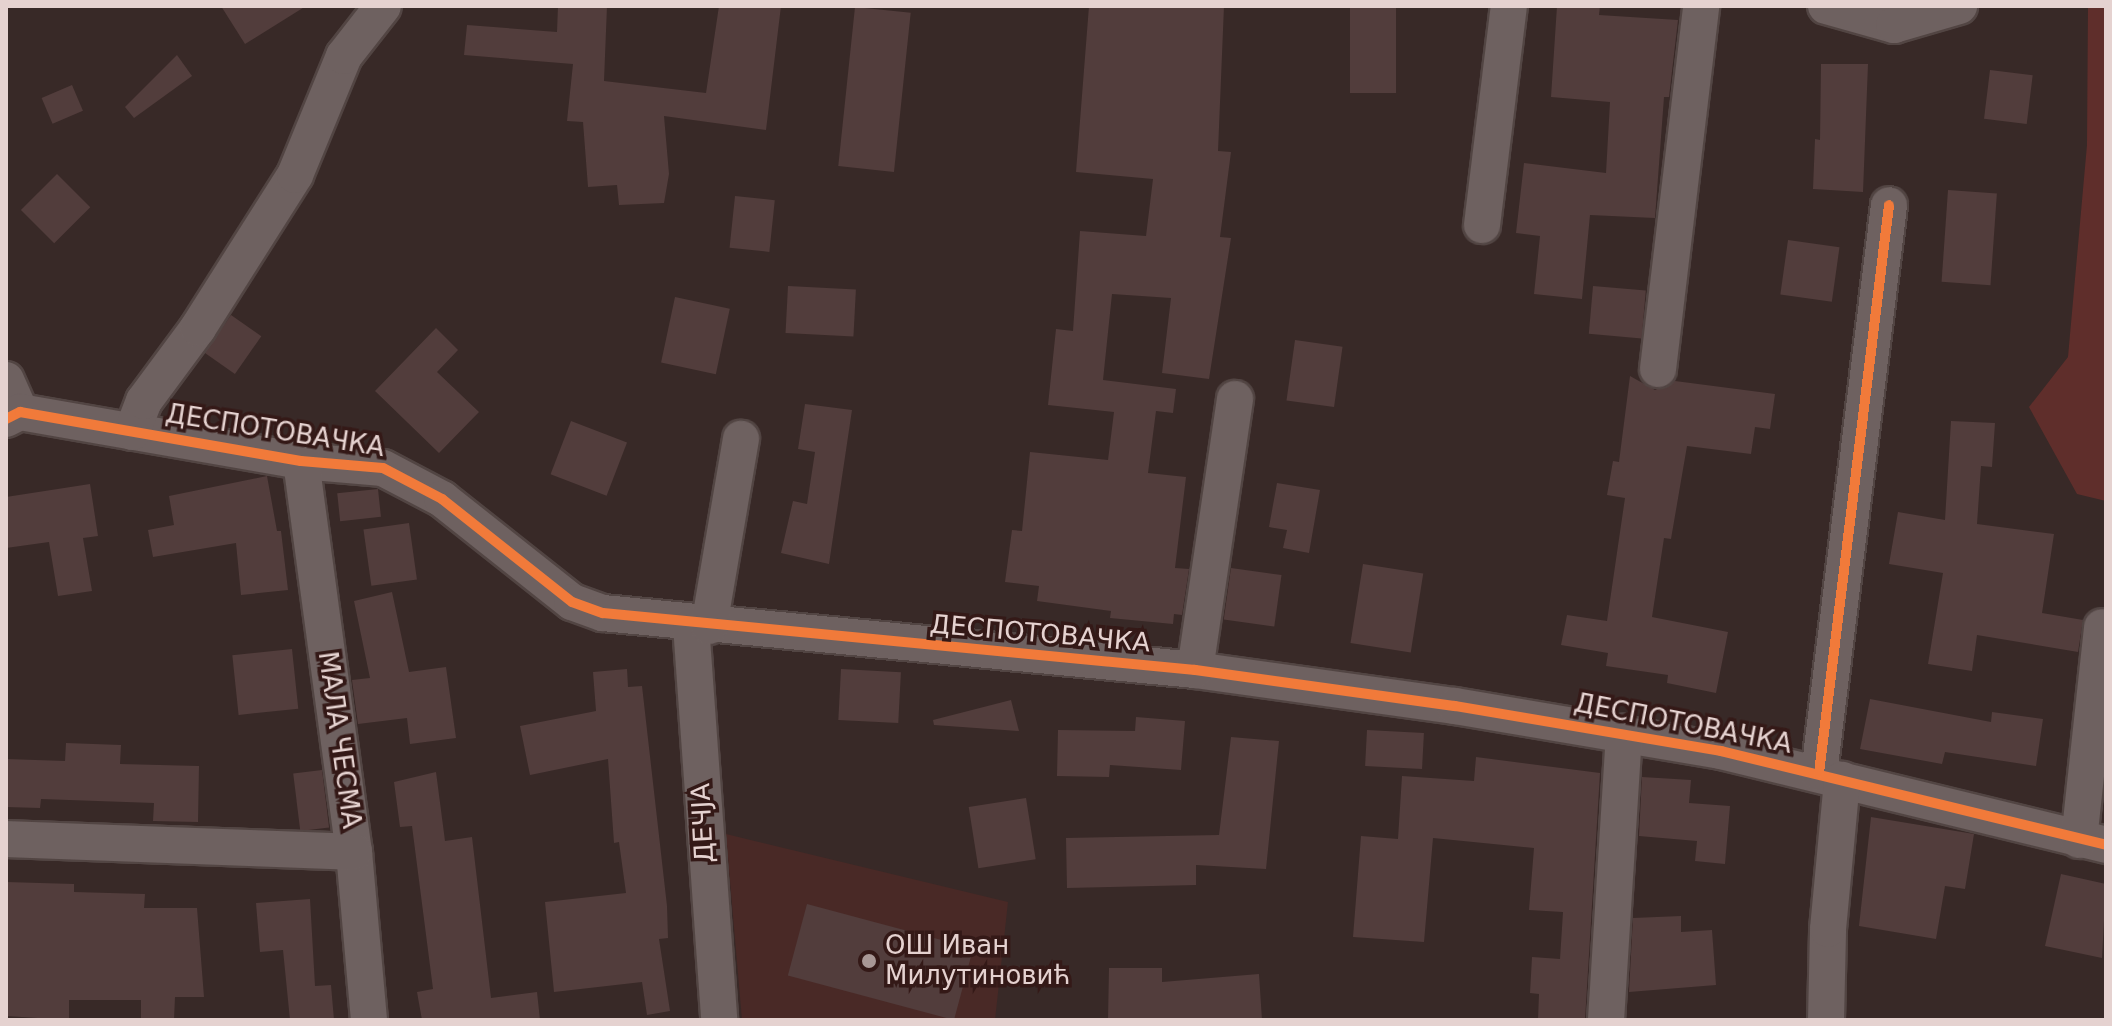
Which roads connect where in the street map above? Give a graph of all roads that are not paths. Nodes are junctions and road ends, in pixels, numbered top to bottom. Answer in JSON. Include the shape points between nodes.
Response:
{"nodes":[{"id":1,"x":383,"y":6,"type":"edge"},
{"id":2,"x":1509,"y":6,"type":"edge"},
{"id":3,"x":1701,"y":6,"type":"edge"},
{"id":4,"x":1826,"y":6,"type":"edge"},
{"id":5,"x":1959,"y":6,"type":"edge"},
{"id":6,"x":1889,"y":205,"type":"dead end"},
{"id":7,"x":1482,"y":225,"type":"dead end"},
{"id":8,"x":1658,"y":369,"type":"dead end"},
{"id":9,"x":1235,"y":399,"type":"dead end"},
{"id":10,"x":11,"y":404,"type":"edge"},
{"id":11,"x":132,"y":432,"type":"junction"},
{"id":12,"x":741,"y":439,"type":"dead end"},
{"id":13,"x":301,"y":461,"type":"junction"},
{"id":14,"x":700,"y":625,"type":"junction"},
{"id":15,"x":2102,"y":627,"type":"dead end"},
{"id":16,"x":1195,"y":670,"type":"junction"},
{"id":17,"x":1624,"y":733,"type":"junction"},
{"id":18,"x":1830,"y":776,"type":"junction"},
{"id":19,"x":6,"y":839,"type":"edge"},
{"id":20,"x":2092,"y":842,"type":"edge"},
{"id":21,"x":354,"y":852,"type":"junction"},
{"id":22,"x":369,"y":1020,"type":"edge"},
{"id":23,"x":719,"y":1020,"type":"edge"},
{"id":24,"x":1606,"y":1020,"type":"edge"},
{"id":25,"x":1826,"y":1020,"type":"edge"}],
"edges":[{"from":1,"to":11,"type":"street","via":[[344,56],[295,175],[198,328],[144,401]]},
{"from":2,"to":7,"type":"street"},
{"from":3,"to":8,"type":"street"},
{"from":4,"to":5,"type":"street","via":[[1894,25]]},
{"from":6,"to":18,"type":"street"},
{"from":9,"to":16,"type":"street"},
{"from":10,"to":11,"type":"street","name":"ДЕСПОТОВАЧКА"},
{"from":11,"to":13,"type":"street","name":"ДЕСПОТОВАЧКА"},
{"from":12,"to":14,"type":"street","name":"ДЕЧЈА"},
{"from":13,"to":14,"type":"street","name":"ДЕСПОТОВАЧКА","via":[[364,464],[410,478],[572,602],[632,619]]},
{"from":13,"to":21,"type":"street","name":"МАЛА ЧЕСМА"},
{"from":14,"to":16,"type":"street","name":"ДЕСПОТОВАЧКА"},
{"from":14,"to":23,"type":"street","name":"ДЕЧЈА"},
{"from":15,"to":20,"type":"street"},
{"from":16,"to":17,"type":"street","name":"ДЕСПОТОВАЧКА"},
{"from":17,"to":18,"type":"street","name":"ДЕСПОТОВАЧКА"},
{"from":17,"to":24,"type":"street"},
{"from":18,"to":20,"type":"street","name":"ДЕСПОТОВАЧКА"},
{"from":18,"to":25,"type":"street"},
{"from":19,"to":21,"type":"street"},
{"from":21,"to":22,"type":"street","name":"МАЛА ЧЕСМА"}]}
